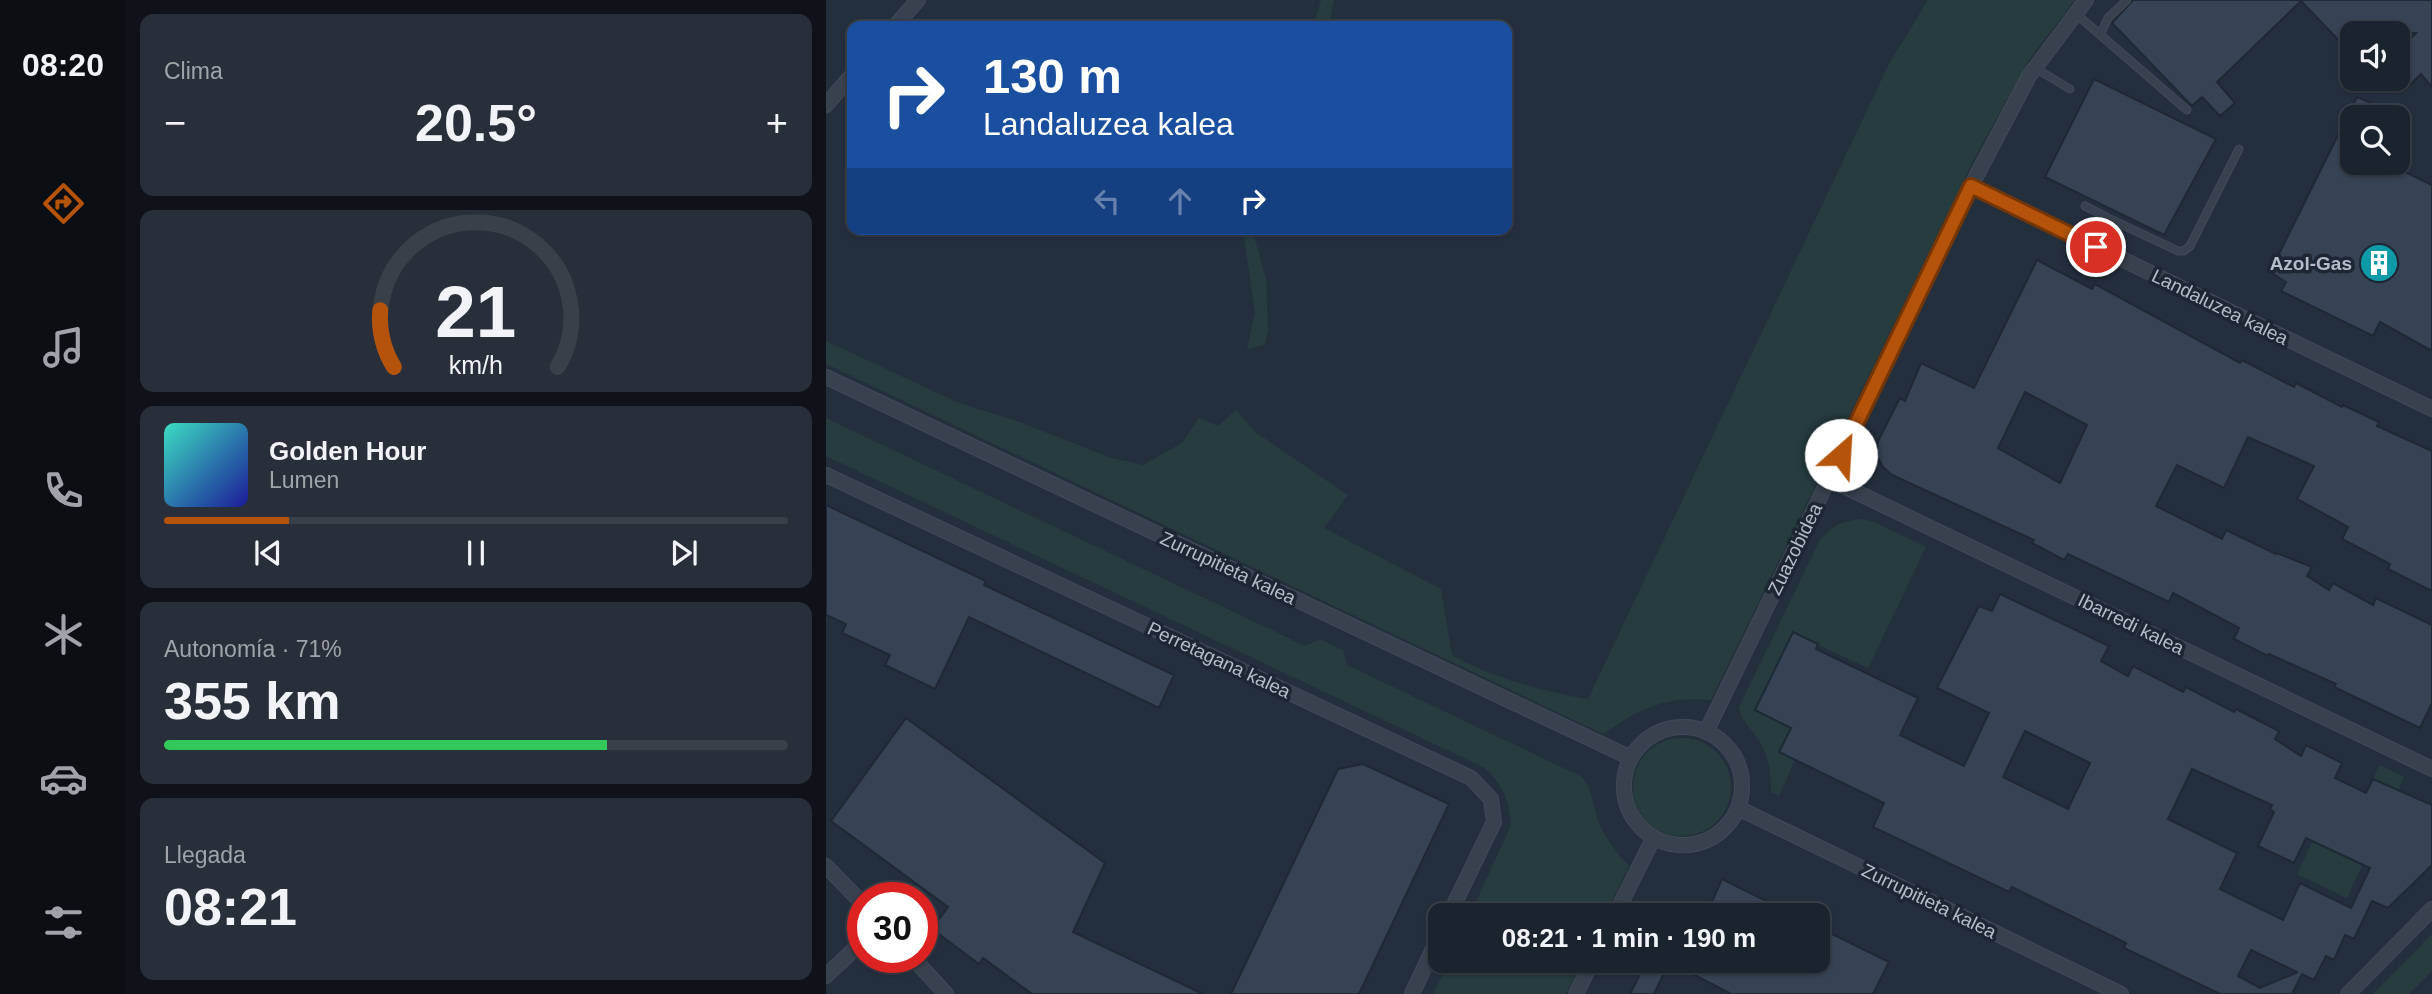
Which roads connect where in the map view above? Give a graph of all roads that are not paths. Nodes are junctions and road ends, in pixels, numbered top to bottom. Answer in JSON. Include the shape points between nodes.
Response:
{"nodes":[{"id":1,"x":918,"y":0,"type":"edge"},
{"id":2,"x":2086,"y":0,"type":"edge"},
{"id":3,"x":2127,"y":0,"type":"edge"},
{"id":4,"x":2074,"y":13,"type":"junction"},
{"id":5,"x":899,"y":21,"type":"edge"},
{"id":6,"x":2100,"y":35,"type":"junction"},
{"id":7,"x":2034,"y":68,"type":"junction"},
{"id":8,"x":847,"y":81,"type":"edge"},
{"id":9,"x":2070,"y":89,"type":"dead end"},
{"id":10,"x":826,"y":106,"type":"edge"},
{"id":11,"x":2188,"y":110,"type":"dead end"},
{"id":12,"x":2239,"y":149,"type":"dead end"},
{"id":13,"x":1971,"y":186,"type":"junction"},
{"id":14,"x":2085,"y":206,"type":"dead end"},
{"id":15,"x":2108,"y":218,"type":"junction"},
{"id":16,"x":2096,"y":247,"type":"junction"},
{"id":17,"x":826,"y":377,"type":"edge"},
{"id":18,"x":2432,"y":409,"type":"edge"},
{"id":19,"x":826,"y":475,"type":"edge"},
{"id":20,"x":1829,"y":479,"type":"junction"},
{"id":21,"x":1706,"y":732,"type":"junction"},
{"id":22,"x":1631,"y":758,"type":"junction"},
{"id":23,"x":2432,"y":769,"type":"edge"},
{"id":24,"x":1738,"y":808,"type":"junction"},
{"id":25,"x":1654,"y":837,"type":"junction"},
{"id":26,"x":826,"y":866,"type":"edge"},
{"id":27,"x":847,"y":888,"type":"edge"},
{"id":28,"x":1456,"y":903,"type":"edge"},
{"id":29,"x":1621,"y":903,"type":"edge"},
{"id":30,"x":2432,"y":909,"type":"edge"},
{"id":31,"x":847,"y":956,"type":"edge"},
{"id":32,"x":1428,"y":960,"type":"edge"},
{"id":33,"x":927,"y":973,"type":"edge"},
{"id":34,"x":1586,"y":973,"type":"edge"},
{"id":35,"x":826,"y":976,"type":"edge"},
{"id":36,"x":946,"y":994,"type":"edge"},
{"id":37,"x":1412,"y":994,"type":"edge"},
{"id":38,"x":1576,"y":994,"type":"edge"},
{"id":39,"x":2121,"y":994,"type":"edge"},
{"id":40,"x":2348,"y":994,"type":"edge"}],
"edges":[{"from":1,"to":5,"type":"street"},
{"from":2,"to":4,"type":"street","name":"Zuazobidea"},
{"from":3,"to":6,"type":"lane","via":[[2108,18]]},
{"from":4,"to":6,"type":"lane"},
{"from":4,"to":7,"type":"street","name":"Zuazobidea"},
{"from":6,"to":11,"type":"lane"},
{"from":7,"to":9,"type":"lane"},
{"from":7,"to":13,"type":"street","name":"Zuazobidea"},
{"from":8,"to":10,"type":"street"},
{"from":12,"to":15,"type":"lane","via":[[2184,251]]},
{"from":13,"to":16,"type":"street","name":"Landaluzea kalea"},
{"from":13,"to":20,"type":"street","name":"Zuazobidea"},
{"from":14,"to":15,"type":"lane"},
{"from":15,"to":16,"type":"lane"},
{"from":16,"to":18,"type":"street","name":"Landaluzea kalea"},
{"from":17,"to":22,"type":"street","name":"Zurrupitieta kalea"},
{"from":19,"to":28,"type":"street","name":"Perretagana kalea","via":[[1471,778],[1491,799],[1494,822]]},
{"from":20,"to":21,"type":"street","name":"Zuazobidea"},
{"from":20,"to":23,"type":"street","name":"Ibarredi kalea"},
{"from":21,"to":22,"type":"street","via":[[1678,727],[1663,730]]},
{"from":21,"to":24,"type":"street","via":[[1730,751],[1737,764]]},
{"from":22,"to":25,"type":"street","via":[[1625,775],[1629,811]]},
{"from":24,"to":25,"type":"street","via":[[1731,821],[1709,839],[1681,845]]},
{"from":24,"to":39,"type":"street","name":"Zurrupitieta kalea"},
{"from":25,"to":29,"type":"street"},
{"from":26,"to":27,"type":"street"},
{"from":30,"to":40,"type":"street"},
{"from":31,"to":35,"type":"street"},
{"from":32,"to":37,"type":"street"},
{"from":33,"to":36,"type":"street"},
{"from":34,"to":38,"type":"street"}]}
